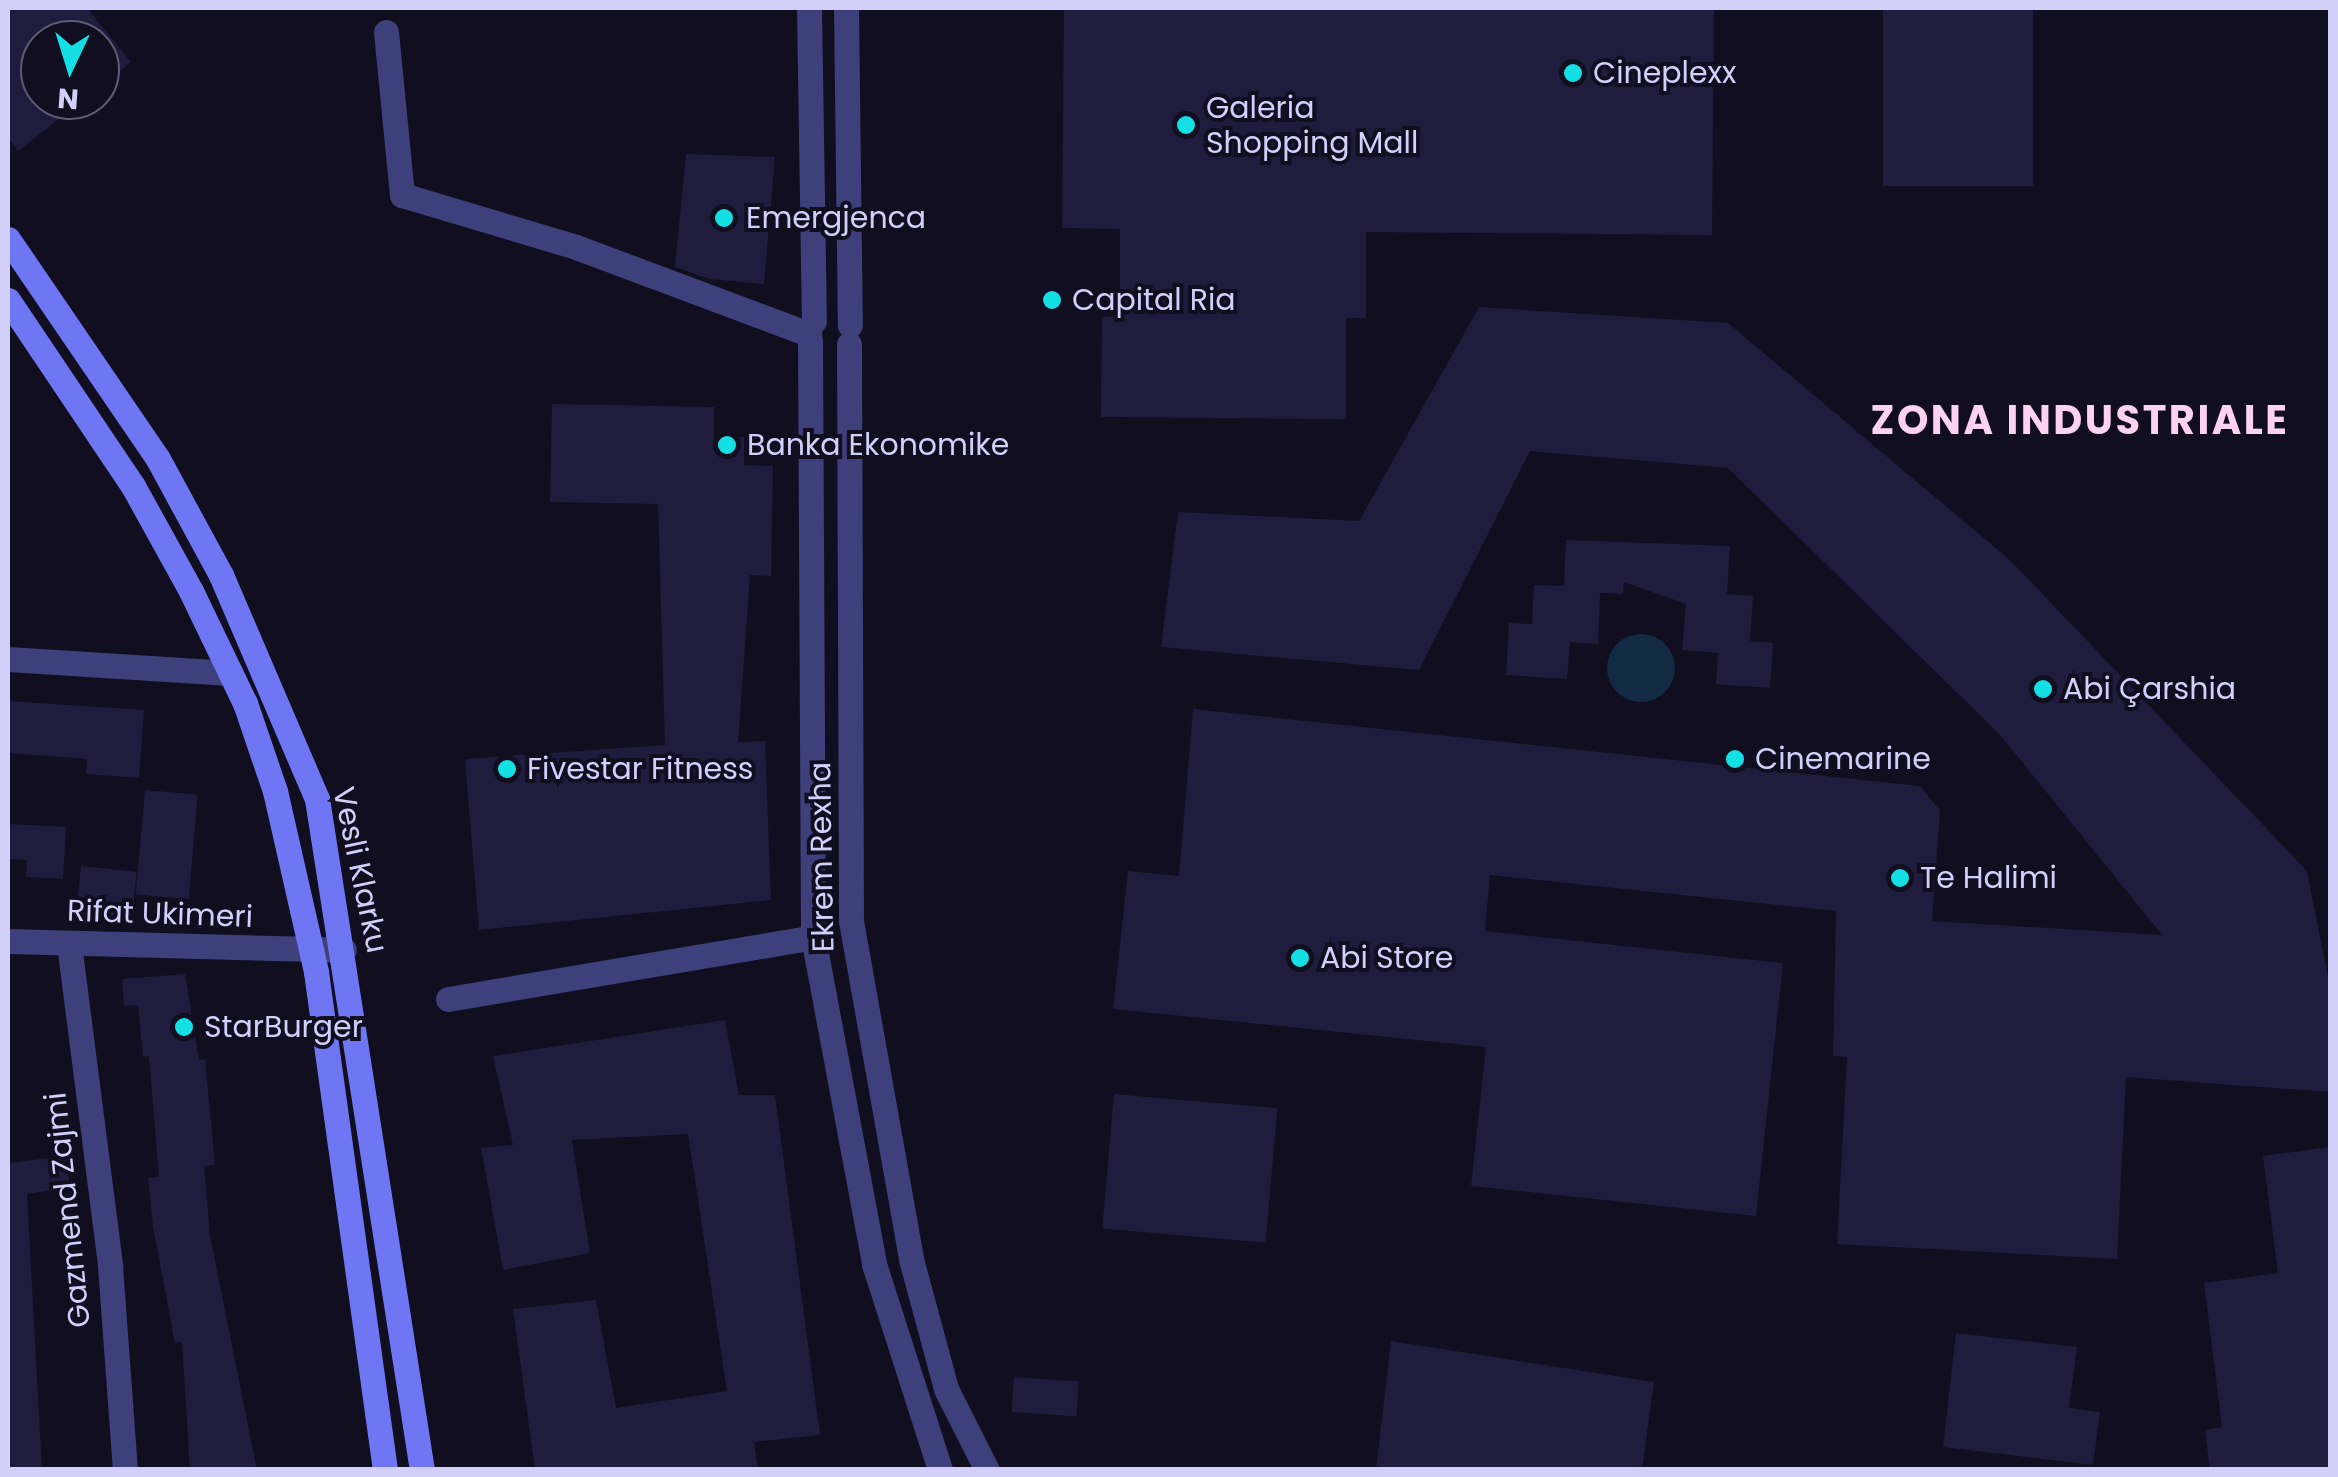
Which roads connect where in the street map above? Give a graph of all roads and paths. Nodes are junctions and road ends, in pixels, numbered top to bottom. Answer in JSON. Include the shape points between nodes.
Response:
{"nodes":[{"id":1,"x":809,"y":8,"type":"edge"},
{"id":2,"x":846,"y":8,"type":"edge"},
{"id":3,"x":386,"y":32,"type":"dead end"},
{"id":4,"x":8,"y":238,"type":"edge"},
{"id":5,"x":8,"y":300,"type":"edge"},
{"id":6,"x":811,"y":332,"type":"junction"},
{"id":7,"x":849,"y":334,"type":"junction"},
{"id":8,"x":8,"y":660,"type":"edge"},
{"id":9,"x":230,"y":673,"type":"junction"},
{"id":10,"x":813,"y":936,"type":"junction"},
{"id":11,"x":8,"y":941,"type":"edge"},
{"id":12,"x":69,"y":944,"type":"junction"},
{"id":13,"x":344,"y":950,"type":"junction"},
{"id":14,"x":311,"y":952,"type":"junction"},
{"id":15,"x":448,"y":999,"type":"dead end"},
{"id":16,"x":125,"y":1470,"type":"edge"},
{"id":17,"x":385,"y":1470,"type":"edge"},
{"id":18,"x":422,"y":1470,"type":"edge"},
{"id":19,"x":940,"y":1470,"type":"edge"},
{"id":20,"x":987,"y":1470,"type":"edge"}],
"edges":[{"from":1,"to":6,"type":"street","name":"Ekrem Rexha"},
{"from":2,"to":7,"type":"street","name":"Ekrem Rexha"},
{"from":3,"to":6,"type":"street","via":[[402,195],[576,246]]},
{"from":4,"to":13,"type":"main road","name":"Vesli Klarku","via":[[158,458],[221,574],[317,799]]},
{"from":5,"to":9,"type":"main road","via":[[133,486]]},
{"from":6,"to":7,"type":"street","via":[[832,355]]},
{"from":6,"to":10,"type":"street","name":"Ekrem Rexha"},
{"from":7,"to":20,"type":"street","name":"Ekrem Rexha","via":[[851,921],[911,1259],[946,1389]]},
{"from":8,"to":9,"type":"street"},
{"from":9,"to":14,"type":"main road","via":[[275,791]]},
{"from":10,"to":15,"type":"street"},
{"from":10,"to":19,"type":"street","name":"Ekrem Rexha","via":[[874,1264]]},
{"from":11,"to":12,"type":"street","name":"Rifat Ukimeri"},
{"from":12,"to":14,"type":"street","name":"Rifat Ukimeri"},
{"from":12,"to":16,"type":"street","name":"Gazmend Zajmi","via":[[110,1266]]},
{"from":13,"to":14,"type":"street","name":"Rifat Ukimeri"},
{"from":13,"to":18,"type":"main road","name":"Vesli Klarku"},
{"from":14,"to":17,"type":"main road"}]}
